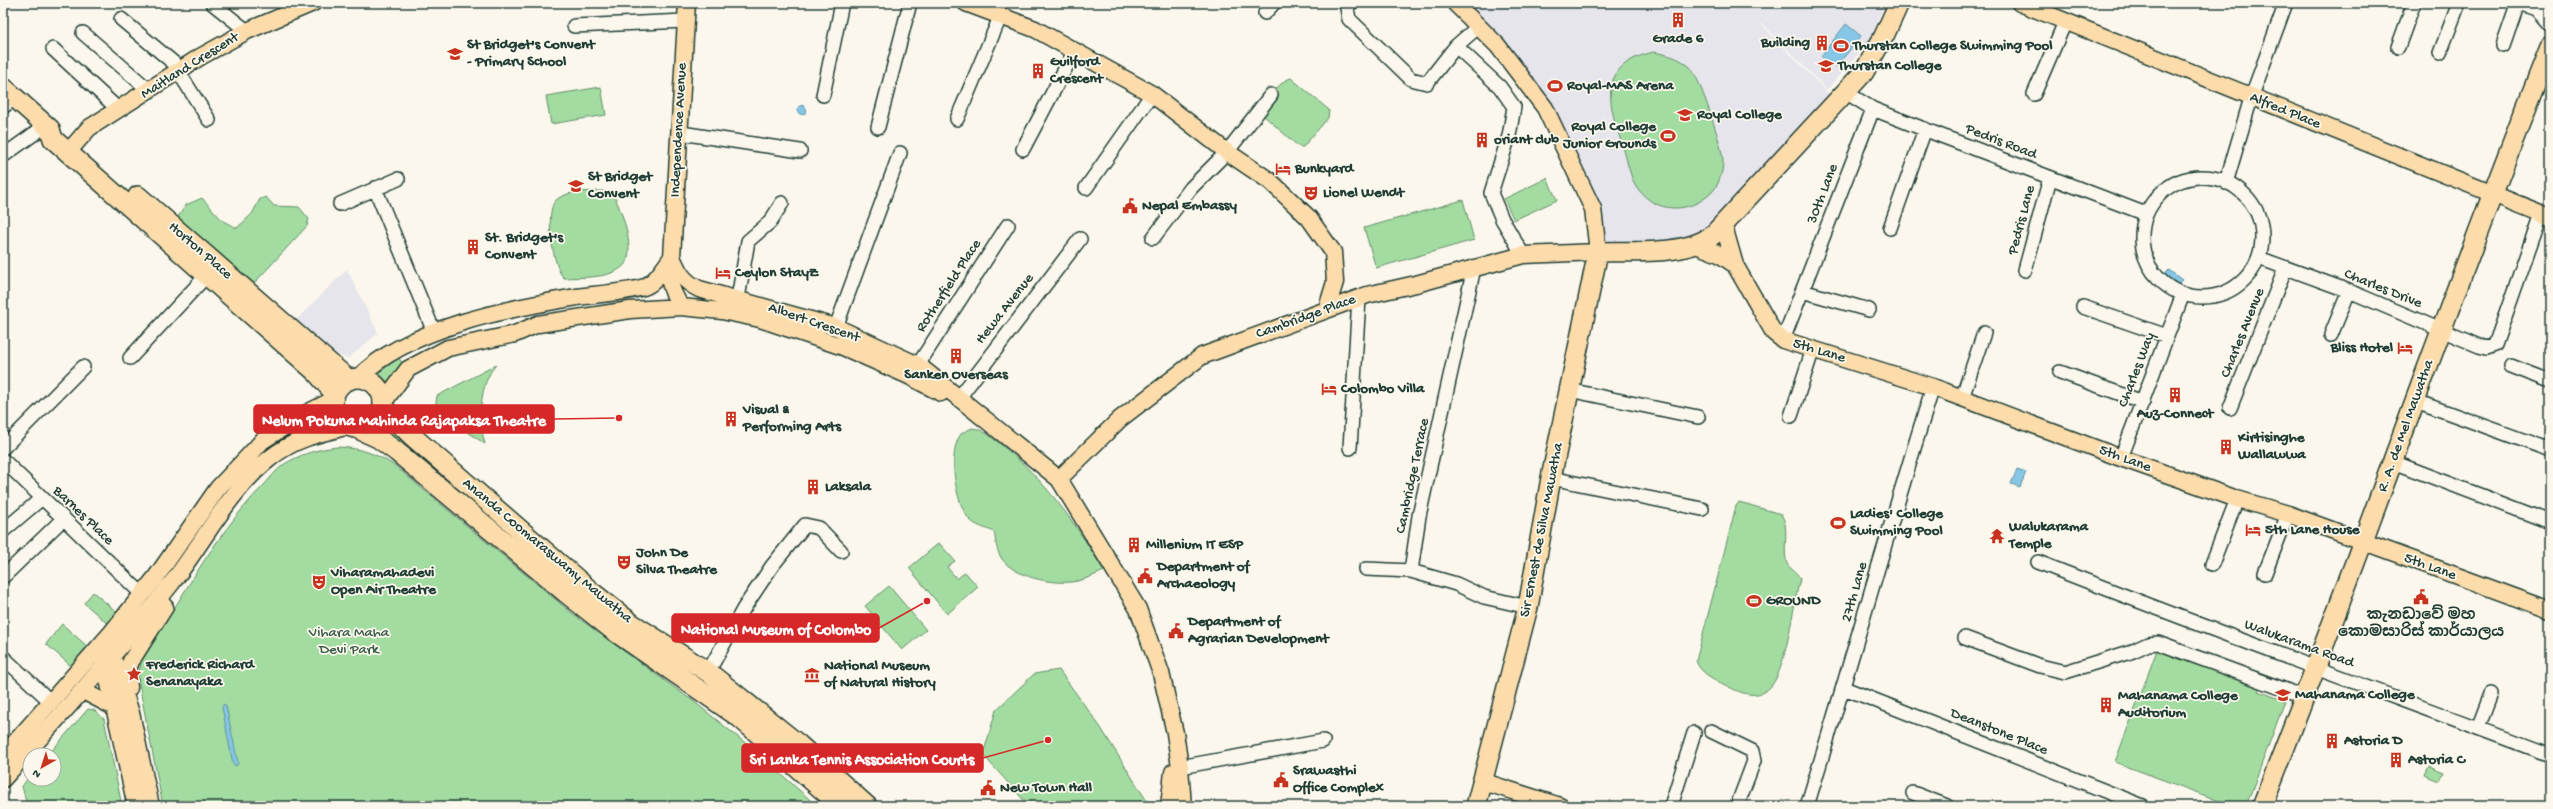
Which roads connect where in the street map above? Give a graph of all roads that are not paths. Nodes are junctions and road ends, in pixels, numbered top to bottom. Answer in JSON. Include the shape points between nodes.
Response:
{"nodes":[{"id":1,"x":212,"y":3,"type":"edge"},
{"id":2,"x":313,"y":3,"type":"edge"},
{"id":3,"x":687,"y":3,"type":"edge"},
{"id":4,"x":842,"y":3,"type":"edge"},
{"id":5,"x":910,"y":3,"type":"edge"},
{"id":6,"x":966,"y":3,"type":"edge"},
{"id":7,"x":1274,"y":3,"type":"edge"},
{"id":8,"x":1351,"y":3,"type":"edge"},
{"id":9,"x":1455,"y":3,"type":"edge"},
{"id":10,"x":1899,"y":3,"type":"edge"},
{"id":11,"x":2020,"y":3,"type":"edge"},
{"id":12,"x":2286,"y":3,"type":"edge"},
{"id":13,"x":2414,"y":3,"type":"edge"},
{"id":14,"x":2459,"y":3,"type":"edge"},
{"id":15,"x":2518,"y":3,"type":"edge"},
{"id":16,"x":2550,"y":7,"type":"edge"},
{"id":17,"x":2536,"y":9,"type":"junction"},
{"id":18,"x":1265,"y":13,"type":"dead end"},
{"id":19,"x":1001,"y":15,"type":"junction"},
{"id":20,"x":121,"y":19,"type":"dead end"},
{"id":21,"x":685,"y":21,"type":"junction"},
{"id":22,"x":2065,"y":22,"type":"junction"},
{"id":23,"x":2550,"y":25,"type":"edge"},
{"id":24,"x":574,"y":26,"type":"dead end"},
{"id":25,"x":1479,"y":26,"type":"junction"},
{"id":26,"x":247,"y":31,"type":"junction"},
{"id":27,"x":83,"y":33,"type":"dead end"},
{"id":28,"x":1456,"y":46,"type":"junction"},
{"id":29,"x":2503,"y":46,"type":"dead end"},
{"id":30,"x":2398,"y":47,"type":"dead end"},
{"id":31,"x":2550,"y":47,"type":"edge"},
{"id":32,"x":54,"y":49,"type":"dead end"},
{"id":33,"x":1075,"y":50,"type":"junction"},
{"id":34,"x":2440,"y":53,"type":"dead end"},
{"id":35,"x":179,"y":70,"type":"junction"},
{"id":36,"x":150,"y":91,"type":"junction"},
{"id":37,"x":1847,"y":93,"type":"junction"},
{"id":38,"x":1152,"y":94,"type":"junction"},
{"id":39,"x":2034,"y":94,"type":"dead end"},
{"id":40,"x":824,"y":95,"type":"dead end"},
{"id":41,"x":1271,"y":95,"type":"dead end"},
{"id":42,"x":7,"y":97,"type":"edge"},
{"id":43,"x":2251,"y":98,"type":"junction"},
{"id":44,"x":133,"y":101,"type":"junction"},
{"id":45,"x":1873,"y":109,"type":"junction"},
{"id":46,"x":119,"y":110,"type":"junction"},
{"id":47,"x":957,"y":119,"type":"dead end"},
{"id":48,"x":209,"y":120,"type":"dead end"},
{"id":49,"x":878,"y":127,"type":"dead end"},
{"id":50,"x":48,"y":128,"type":"junction"},
{"id":51,"x":1925,"y":129,"type":"junction"},
{"id":52,"x":681,"y":132,"type":"junction"},
{"id":53,"x":1023,"y":149,"type":"dead end"},
{"id":54,"x":76,"y":150,"type":"junction"},
{"id":55,"x":800,"y":151,"type":"dead end"},
{"id":56,"x":1227,"y":152,"type":"junction"},
{"id":57,"x":900,"y":153,"type":"dead end"},
{"id":58,"x":3,"y":156,"type":"edge"},
{"id":59,"x":2050,"y":178,"type":"junction"},
{"id":60,"x":398,"y":179,"type":"dead end"},
{"id":61,"x":2226,"y":183,"type":"junction"},
{"id":62,"x":375,"y":188,"type":"junction"},
{"id":63,"x":1086,"y":188,"type":"dead end"},
{"id":64,"x":2491,"y":194,"type":"junction"},
{"id":65,"x":782,"y":203,"type":"dead end"},
{"id":66,"x":340,"y":204,"type":"dead end"},
{"id":67,"x":2146,"y":214,"type":"junction"},
{"id":68,"x":2546,"y":215,"type":"edge"},
{"id":69,"x":1723,"y":223,"type":"junction"},
{"id":70,"x":1008,"y":225,"type":"dead end"},
{"id":71,"x":1890,"y":228,"type":"dead end"},
{"id":72,"x":1153,"y":238,"type":"dead end"},
{"id":73,"x":1080,"y":239,"type":"dead end"},
{"id":74,"x":1696,"y":244,"type":"junction"},
{"id":75,"x":1598,"y":252,"type":"junction"},
{"id":76,"x":1523,"y":255,"type":"junction"},
{"id":77,"x":672,"y":257,"type":"junction"},
{"id":78,"x":2259,"y":258,"type":"junction"},
{"id":79,"x":1735,"y":265,"type":"junction"},
{"id":80,"x":1474,"y":268,"type":"junction"},
{"id":81,"x":2285,"y":269,"type":"junction"},
{"id":82,"x":2025,"y":270,"type":"dead end"},
{"id":83,"x":207,"y":275,"type":"junction"},
{"id":84,"x":646,"y":286,"type":"junction"},
{"id":85,"x":1802,"y":291,"type":"junction"},
{"id":86,"x":2349,"y":291,"type":"junction"},
{"id":87,"x":2183,"y":294,"type":"junction"},
{"id":88,"x":738,"y":298,"type":"junction"},
{"id":89,"x":1359,"y":298,"type":"junction"},
{"id":90,"x":681,"y":307,"type":"junction"},
{"id":91,"x":2083,"y":307,"type":"dead end"},
{"id":92,"x":1328,"y":308,"type":"junction"},
{"id":93,"x":647,"y":309,"type":"junction"},
{"id":94,"x":1869,"y":310,"type":"dead end"},
{"id":95,"x":815,"y":321,"type":"junction"},
{"id":96,"x":836,"y":327,"type":"junction"},
{"id":97,"x":2440,"y":329,"type":"junction"},
{"id":98,"x":795,"y":331,"type":"junction"},
{"id":99,"x":434,"y":332,"type":"junction"},
{"id":100,"x":1984,"y":333,"type":"dead end"},
{"id":101,"x":2331,"y":335,"type":"dead end"},
{"id":102,"x":2167,"y":336,"type":"junction"},
{"id":103,"x":1783,"y":340,"type":"junction"},
{"id":104,"x":1813,"y":349,"type":"junction"},
{"id":105,"x":130,"y":358,"type":"dead end"},
{"id":106,"x":918,"y":365,"type":"junction"},
{"id":107,"x":2511,"y":366,"type":"dead end"},
{"id":108,"x":83,"y":367,"type":"dead end"},
{"id":109,"x":2060,"y":372,"type":"dead end"},
{"id":110,"x":353,"y":379,"type":"junction"},
{"id":111,"x":2550,"y":381,"type":"edge"},
{"id":112,"x":1933,"y":387,"type":"junction"},
{"id":113,"x":1569,"y":390,"type":"junction"},
{"id":114,"x":334,"y":397,"type":"junction"},
{"id":115,"x":1962,"y":398,"type":"junction"},
{"id":116,"x":958,"y":399,"type":"junction"},
{"id":117,"x":2416,"y":401,"type":"junction"},
{"id":118,"x":2143,"y":402,"type":"junction"},
{"id":119,"x":383,"y":406,"type":"junction"},
{"id":120,"x":2230,"y":408,"type":"dead end"},
{"id":121,"x":1791,"y":416,"type":"dead end"},
{"id":122,"x":1698,"y":417,"type":"dead end"},
{"id":123,"x":353,"y":427,"type":"junction"},
{"id":124,"x":3,"y":448,"type":"edge"},
{"id":125,"x":1350,"y":448,"type":"dead end"},
{"id":126,"x":2550,"y":450,"type":"edge"},
{"id":127,"x":2121,"y":458,"type":"junction"},
{"id":128,"x":3,"y":460,"type":"edge"},
{"id":129,"x":2393,"y":462,"type":"junction"},
{"id":130,"x":1551,"y":478,"type":"junction"},
{"id":131,"x":1059,"y":479,"type":"junction"},
{"id":132,"x":42,"y":498,"type":"junction"},
{"id":133,"x":2237,"y":499,"type":"junction"},
{"id":134,"x":1702,"y":509,"type":"dead end"},
{"id":135,"x":2288,"y":514,"type":"junction"},
{"id":136,"x":63,"y":519,"type":"junction"},
{"id":137,"x":2550,"y":522,"type":"edge"},
{"id":138,"x":3,"y":531,"type":"edge"},
{"id":139,"x":2363,"y":541,"type":"junction"},
{"id":140,"x":841,"y":551,"type":"dead end"},
{"id":141,"x":2038,"y":562,"type":"dead end"},
{"id":142,"x":2212,"y":564,"type":"dead end"},
{"id":143,"x":184,"y":566,"type":"junction"},
{"id":144,"x":1366,"y":569,"type":"dead end"},
{"id":145,"x":1411,"y":571,"type":"junction"},
{"id":146,"x":2265,"y":573,"type":"dead end"},
{"id":147,"x":3,"y":577,"type":"edge"},
{"id":148,"x":142,"y":594,"type":"junction"},
{"id":149,"x":1528,"y":607,"type":"junction"},
{"id":150,"x":2550,"y":610,"type":"edge"},
{"id":151,"x":1965,"y":638,"type":"dead end"},
{"id":152,"x":101,"y":645,"type":"junction"},
{"id":153,"x":3,"y":657,"type":"edge"},
{"id":154,"x":110,"y":661,"type":"junction"},
{"id":155,"x":2317,"y":666,"type":"junction"},
{"id":156,"x":708,"y":672,"type":"junction"},
{"id":157,"x":1844,"y":688,"type":"junction"},
{"id":158,"x":83,"y":691,"type":"junction"},
{"id":159,"x":2492,"y":694,"type":"dead end"},
{"id":160,"x":2305,"y":697,"type":"junction"},
{"id":161,"x":51,"y":702,"type":"junction"},
{"id":162,"x":114,"y":707,"type":"junction"},
{"id":163,"x":131,"y":713,"type":"junction"},
{"id":164,"x":2478,"y":728,"type":"junction"},
{"id":165,"x":1711,"y":731,"type":"dead end"},
{"id":166,"x":1694,"y":733,"type":"dead end"},
{"id":167,"x":1323,"y":741,"type":"dead end"},
{"id":168,"x":1176,"y":745,"type":"junction"},
{"id":169,"x":2550,"y":755,"type":"edge"},
{"id":170,"x":3,"y":756,"type":"edge"},
{"id":171,"x":1180,"y":767,"type":"junction"},
{"id":172,"x":3,"y":778,"type":"edge"},
{"id":173,"x":1481,"y":782,"type":"junction"},
{"id":174,"x":1913,"y":793,"type":"dead end"},
{"id":175,"x":136,"y":806,"type":"edge"},
{"id":176,"x":151,"y":806,"type":"edge"},
{"id":177,"x":841,"y":806,"type":"edge"},
{"id":178,"x":867,"y":806,"type":"edge"},
{"id":179,"x":1169,"y":806,"type":"edge"},
{"id":180,"x":1183,"y":806,"type":"edge"},
{"id":181,"x":1476,"y":806,"type":"edge"},
{"id":182,"x":1560,"y":806,"type":"edge"},
{"id":183,"x":1672,"y":806,"type":"edge"},
{"id":184,"x":1737,"y":806,"type":"edge"},
{"id":185,"x":1807,"y":806,"type":"edge"},
{"id":186,"x":1947,"y":806,"type":"edge"},
{"id":187,"x":2144,"y":806,"type":"edge"},
{"id":188,"x":2262,"y":806,"type":"edge"}],
"edges":[{"from":1,"to":26,"type":"street"},
{"from":2,"to":26,"type":"main road","name":"Maitland Crescent"},
{"from":3,"to":21,"type":"main road","name":"Independence Avenue"},
{"from":4,"to":40,"type":"street"},
{"from":5,"to":49,"type":"street"},
{"from":6,"to":19,"type":"main road"},
{"from":7,"to":18,"type":"street"},
{"from":8,"to":28,"type":"street","via":[[1347,8],[1348,19],[1411,79],[1427,83]]},
{"from":9,"to":25,"type":"main road"},
{"from":10,"to":37,"type":"highway","via":[[1864,72]]},
{"from":11,"to":22,"type":"main road","name":"Alfred Place"},
{"from":12,"to":43,"type":"street"},
{"from":13,"to":30,"type":"street"},
{"from":14,"to":34,"type":"street"},
{"from":15,"to":17,"type":"street"},
{"from":15,"to":29,"type":"street"},
{"from":16,"to":17,"type":"street"},
{"from":17,"to":23,"type":"street"},
{"from":19,"to":33,"type":"main road"},
{"from":19,"to":47,"type":"street"},
{"from":20,"to":35,"type":"street"},
{"from":21,"to":24,"type":"street"},
{"from":21,"to":52,"type":"main road","name":"Independence Avenue"},
{"from":22,"to":39,"type":"street"},
{"from":22,"to":43,"type":"main road","name":"Alfred Place"},
{"from":25,"to":28,"type":"street"},
{"from":25,"to":75,"type":"main road","via":[[1498,46],[1545,108],[1593,209]]},
{"from":26,"to":35,"type":"main road","name":"Maitland Crescent"},
{"from":27,"to":36,"type":"street"},
{"from":28,"to":76,"type":"street","via":[[1500,87],[1514,107],[1509,136],[1492,193],[1502,219]]},
{"from":31,"to":64,"type":"highway","name":"R. A. de Mel Mawatha"},
{"from":32,"to":46,"type":"street"},
{"from":33,"to":38,"type":"main road"},
{"from":33,"to":53,"type":"street"},
{"from":35,"to":36,"type":"main road","name":"Maitland Crescent"},
{"from":35,"to":48,"type":"street"},
{"from":36,"to":44,"type":"main road","name":"Maitland Crescent"},
{"from":37,"to":45,"type":"street","name":"Pedris Road"},
{"from":37,"to":69,"type":"highway"},
{"from":38,"to":56,"type":"main road"},
{"from":38,"to":63,"type":"street"},
{"from":41,"to":56,"type":"street"},
{"from":42,"to":50,"type":"highway","name":"Horton Place"},
{"from":43,"to":61,"type":"street"},
{"from":43,"to":64,"type":"main road","name":"Alfred Place"},
{"from":44,"to":46,"type":"main road","name":"Maitland Crescent"},
{"from":44,"to":54,"type":"main road","name":"Maitland Crescent"},
{"from":45,"to":51,"type":"street","name":"Pedris Road"},
{"from":45,"to":85,"type":"street","name":"30th Lane"},
{"from":46,"to":54,"type":"main road","name":"Maitland Crescent","via":[[89,128]]},
{"from":50,"to":54,"type":"highway","name":"Horton Place","via":[[53,139]]},
{"from":50,"to":58,"type":"street"},
{"from":51,"to":59,"type":"street","name":"Pedris Road"},
{"from":51,"to":71,"type":"street"},
{"from":52,"to":55,"type":"street"},
{"from":52,"to":77,"type":"main road","name":"Independence Avenue"},
{"from":54,"to":83,"type":"highway","name":"Horton Place"},
{"from":54,"to":110,"type":"highway","name":"Horton Place"},
{"from":56,"to":72,"type":"street","via":[[1191,188]]},
{"from":56,"to":92,"type":"main road","via":[[1270,181],[1309,218],[1333,252],[1335,282]]},
{"from":57,"to":96,"type":"street"},
{"from":59,"to":67,"type":"street","name":"Pedris Road"},
{"from":59,"to":82,"type":"street","name":"Pedris Lane"},
{"from":60,"to":62,"type":"street"},
{"from":61,"to":67,"type":"street","via":[[2200,177],[2183,180],[2159,195]]},
{"from":61,"to":78,"type":"street","via":[[2235,187],[2250,201],[2259,218],[2262,238]]},
{"from":62,"to":66,"type":"street"},
{"from":62,"to":99,"type":"street"},
{"from":64,"to":68,"type":"main road","name":"Alfred Place"},
{"from":64,"to":97,"type":"highway","name":"R. A. de Mel Mawatha"},
{"from":65,"to":88,"type":"street","via":[[770,222],[748,241]]},
{"from":67,"to":87,"type":"street","via":[[2142,233],[2144,253],[2166,285]]},
{"from":68,"to":97,"type":"street","name":"Charles Drive","via":[[2495,345],[2487,348],[2479,346]]},
{"from":69,"to":74,"type":"highway","via":[[1713,234]]},
{"from":69,"to":79,"type":"main road","name":"5th Lane"},
{"from":70,"to":106,"type":"street","name":"Rotherfield Place"},
{"from":73,"to":116,"type":"street","name":"Hewa Avenue"},
{"from":74,"to":75,"type":"highway","via":[[1683,248]]},
{"from":74,"to":79,"type":"main road","name":"5th Lane"},
{"from":75,"to":76,"type":"main road","name":"Cambridge Place"},
{"from":75,"to":113,"type":"highway","name":"Sir Ernest de Silva Mawatha"},
{"from":76,"to":80,"type":"main road","name":"Cambridge Place"},
{"from":77,"to":84,"type":"main road"},
{"from":77,"to":88,"type":"main road","name":"Albert Crescent","via":[[680,276],[687,283],[699,289]]},
{"from":77,"to":90,"type":"main road","name":"Independence Avenue","via":[[669,283]]},
{"from":78,"to":81,"type":"street","name":"Charles Drive"},
{"from":78,"to":87,"type":"street","via":[[2250,274],[2220,295],[2202,297]]},
{"from":79,"to":103,"type":"main road","name":"5th Lane","via":[[1774,333]]},
{"from":80,"to":89,"type":"main road","name":"Cambridge Place"},
{"from":80,"to":145,"type":"street","name":"Cambridge Terrace","via":[[1419,516]]},
{"from":81,"to":86,"type":"street","name":"Charles Drive"},
{"from":81,"to":120,"type":"street","name":"Charles Avenue"},
{"from":83,"to":105,"type":"street"},
{"from":83,"to":114,"type":"highway","name":"Horton Place","via":[[320,376]]},
{"from":84,"to":93,"type":"main road","via":[[652,297]]},
{"from":84,"to":99,"type":"main road","via":[[544,303]]},
{"from":85,"to":94,"type":"street"},
{"from":85,"to":103,"type":"street","name":"30th Lane"},
{"from":86,"to":97,"type":"street","name":"Charles Drive"},
{"from":86,"to":101,"type":"street"},
{"from":87,"to":102,"type":"street","name":"Charles Way"},
{"from":88,"to":95,"type":"main road","name":"Albert Crescent"},
{"from":89,"to":92,"type":"main road","name":"Cambridge Place"},
{"from":89,"to":125,"type":"street"},
{"from":90,"to":93,"type":"main road","name":"Albert Crescent"},
{"from":90,"to":98,"type":"main road","name":"Albert Crescent","via":[[752,317]]},
{"from":91,"to":102,"type":"street"},
{"from":92,"to":131,"type":"main road","name":"Cambridge Place","via":[[1202,356],[1120,419]]},
{"from":93,"to":119,"type":"main road","name":"Albert Crescent","via":[[538,324],[515,334],[448,348],[408,369]]},
{"from":95,"to":96,"type":"main road","name":"Albert Crescent"},
{"from":95,"to":98,"type":"main road"},
{"from":96,"to":106,"type":"main road","name":"Albert Crescent"},
{"from":97,"to":117,"type":"highway","name":"R. A. de Mel Mawatha"},
{"from":98,"to":116,"type":"main road","name":"Albert Crescent","via":[[843,347]]},
{"from":99,"to":110,"type":"main road","via":[[384,356]]},
{"from":100,"to":115,"type":"street"},
{"from":102,"to":118,"type":"street","name":"Charles Way"},
{"from":103,"to":104,"type":"main road","name":"5th Lane"},
{"from":104,"to":112,"type":"main road","name":"5th Lane"},
{"from":104,"to":121,"type":"street"},
{"from":106,"to":116,"type":"main road","name":"Albert Crescent"},
{"from":107,"to":111,"type":"street"},
{"from":108,"to":124,"type":"street"},
{"from":109,"to":118,"type":"street"},
{"from":110,"to":114,"type":"highway","via":[[343,383]]},
{"from":110,"to":119,"type":"highway","via":[[373,383],[382,395]]},
{"from":112,"to":115,"type":"main road","name":"5th Lane"},
{"from":112,"to":157,"type":"street","name":"27th Lane","via":[[1898,496]]},
{"from":113,"to":122,"type":"street"},
{"from":113,"to":130,"type":"highway","name":"Sir Ernest de Silva Mawatha"},
{"from":114,"to":123,"type":"highway","via":[[337,416]]},
{"from":114,"to":148,"type":"main road","via":[[262,441],[218,488]]},
{"from":115,"to":127,"type":"main road","name":"5th Lane"},
{"from":116,"to":131,"type":"main road","name":"Albert Crescent","via":[[1010,437]]},
{"from":117,"to":126,"type":"street"},
{"from":117,"to":129,"type":"highway","name":"R. A. de Mel Mawatha"},
{"from":118,"to":127,"type":"street","name":"Charles Way"},
{"from":119,"to":123,"type":"highway","via":[[376,421],[370,425]]},
{"from":119,"to":156,"type":"highway","name":"Ananda Coomaraswamy Mawatha","via":[[411,435],[593,592],[631,623]]},
{"from":123,"to":143,"type":"main road","via":[[297,440],[269,458],[232,497]]},
{"from":123,"to":177,"type":"highway","name":"Ananda Coomaraswamy Mawatha","via":[[378,438],[397,452],[614,631],[740,718]]},
{"from":127,"to":133,"type":"main road","name":"5th Lane"},
{"from":128,"to":132,"type":"street","name":"Barnes Place"},
{"from":129,"to":137,"type":"street"},
{"from":129,"to":139,"type":"highway","name":"R. A. de Mel Mawatha"},
{"from":130,"to":134,"type":"street"},
{"from":130,"to":149,"type":"highway","name":"Sir Ernest de Silva Mawatha"},
{"from":131,"to":168,"type":"main road","name":"Albert Crescent","via":[[1138,609],[1161,673]]},
{"from":132,"to":136,"type":"street","name":"Barnes Place"},
{"from":132,"to":138,"type":"street"},
{"from":133,"to":135,"type":"main road","name":"5th Lane"},
{"from":133,"to":142,"type":"street"},
{"from":135,"to":139,"type":"main road","name":"5th Lane"},
{"from":135,"to":146,"type":"street"},
{"from":136,"to":147,"type":"street"},
{"from":136,"to":148,"type":"street","name":"Barnes Place"},
{"from":139,"to":150,"type":"main road","name":"5th Lane"},
{"from":139,"to":155,"type":"highway","name":"R. A. de Mel Mawatha"},
{"from":140,"to":156,"type":"street","via":[[819,528],[806,525],[772,566],[744,608]]},
{"from":141,"to":155,"type":"street","name":"Walukarama Road","via":[[2165,612]]},
{"from":143,"to":154,"type":"main road"},
{"from":143,"to":163,"type":"main road","via":[[176,589],[131,661],[128,679]]},
{"from":144,"to":145,"type":"street"},
{"from":145,"to":149,"type":"street","via":[[1456,584],[1484,597]]},
{"from":148,"to":152,"type":"main road"},
{"from":149,"to":173,"type":"highway","name":"Sir Ernest de Silva Mawatha"},
{"from":151,"to":160,"type":"street","via":[[2040,666],[2065,672],[2148,644],[2158,643]]},
{"from":152,"to":154,"type":"main road"},
{"from":152,"to":161,"type":"main road"},
{"from":153,"to":161,"type":"street"},
{"from":154,"to":158,"type":"main road"},
{"from":154,"to":162,"type":"main road"},
{"from":154,"to":163,"type":"main road"},
{"from":155,"to":160,"type":"highway","name":"R. A. de Mel Mawatha"},
{"from":155,"to":164,"type":"street","name":"Walukarama Road"},
{"from":156,"to":178,"type":"highway","name":"Ananda Coomaraswamy Mawatha","via":[[798,744]]},
{"from":157,"to":185,"type":"street","name":"27th Lane"},
{"from":157,"to":187,"type":"street","name":"Deanstone Place"},
{"from":158,"to":162,"type":"main road"},
{"from":158,"to":172,"type":"main road"},
{"from":159,"to":164,"type":"street"},
{"from":160,"to":188,"type":"highway","name":"R. A. de Mel Mawatha"},
{"from":161,"to":170,"type":"main road"},
{"from":162,"to":175,"type":"main road"},
{"from":163,"to":176,"type":"main road"},
{"from":164,"to":169,"type":"street","name":"Walukarama Road"},
{"from":165,"to":184,"type":"street","via":[[1752,750],[1754,761]]},
{"from":166,"to":183,"type":"street"},
{"from":167,"to":171,"type":"street"},
{"from":168,"to":171,"type":"main road","name":"Albert Crescent"},
{"from":168,"to":179,"type":"main road"},
{"from":171,"to":180,"type":"main road","name":"Albert Crescent"},
{"from":173,"to":181,"type":"highway","name":"Sir Ernest de Silva Mawatha"},
{"from":173,"to":182,"type":"main road"},
{"from":174,"to":186,"type":"street"}]}
